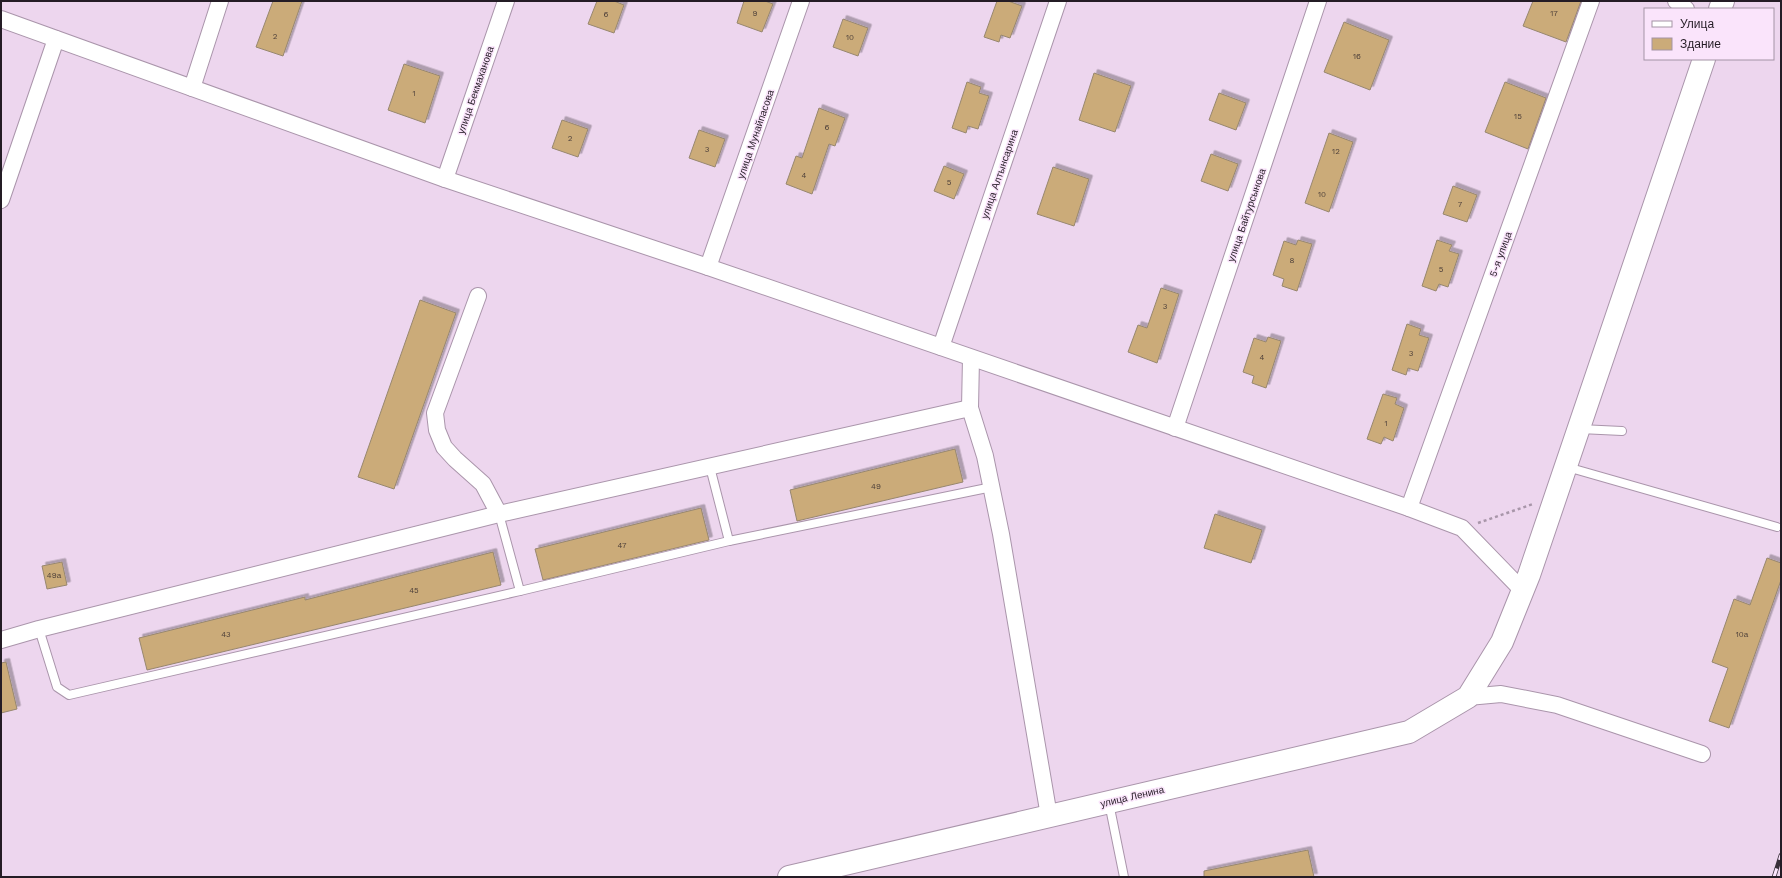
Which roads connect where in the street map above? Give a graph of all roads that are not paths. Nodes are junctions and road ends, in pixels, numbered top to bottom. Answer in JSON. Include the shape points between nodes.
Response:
{"nodes":[{"id":1,"x":220,"y":1,"type":"edge"},
{"id":2,"x":506,"y":1,"type":"edge"},
{"id":3,"x":801,"y":1,"type":"edge"},
{"id":4,"x":1058,"y":1,"type":"edge"},
{"id":5,"x":1318,"y":1,"type":"edge"},
{"id":6,"x":1592,"y":1,"type":"edge"},
{"id":7,"x":1676,"y":1,"type":"edge"},
{"id":8,"x":1685,"y":8,"type":"edge"},
{"id":9,"x":1,"y":19,"type":"edge"},
{"id":10,"x":56,"y":39,"type":"junction"},
{"id":11,"x":1704,"y":60,"type":"edge"},
{"id":12,"x":192,"y":88,"type":"junction"},
{"id":13,"x":445,"y":179,"type":"junction"},
{"id":14,"x":1,"y":200,"type":"edge"},
{"id":15,"x":708,"y":266,"type":"junction"},
{"id":16,"x":478,"y":296,"type":"dead end"},
{"id":17,"x":940,"y":347,"type":"junction"},
{"id":18,"x":970,"y":358,"type":"junction"},
{"id":19,"x":970,"y":408,"type":"junction"},
{"id":20,"x":1175,"y":428,"type":"junction"},
{"id":21,"x":1579,"y":429,"type":"junction"},
{"id":22,"x":1622,"y":431,"type":"dead end"},
{"id":23,"x":710,"y":467,"type":"junction"},
{"id":24,"x":1567,"y":467,"type":"junction"},
{"id":25,"x":992,"y":487,"type":"junction"},
{"id":26,"x":1409,"y":508,"type":"junction"},
{"id":27,"x":499,"y":514,"type":"junction"},
{"id":28,"x":1777,"y":527,"type":"dead end"},
{"id":29,"x":730,"y":541,"type":"junction"},
{"id":30,"x":520,"y":591,"type":"junction"},
{"id":31,"x":1523,"y":591,"type":"junction"},
{"id":32,"x":39,"y":628,"type":"junction"},
{"id":33,"x":1,"y":640,"type":"edge"},
{"id":34,"x":1468,"y":697,"type":"junction"},
{"id":35,"x":1702,"y":754,"type":"dead end"},
{"id":36,"x":1109,"y":802,"type":"junction"},
{"id":37,"x":1049,"y":816,"type":"junction"},
{"id":38,"x":789,"y":877,"type":"edge"},
{"id":39,"x":1124,"y":877,"type":"edge"}],
"edges":[{"from":1,"to":12,"type":"street"},
{"from":2,"to":13,"type":"street","name":"улица Бекмаханова"},
{"from":3,"to":15,"type":"street","name":"улица Мунайпасова"},
{"from":4,"to":17,"type":"street","name":"улица Алтынсарина"},
{"from":5,"to":20,"type":"street","name":"улица Байтурсынова"},
{"from":6,"to":26,"type":"street","name":"5-я улица"},
{"from":7,"to":8,"type":"street"},
{"from":9,"to":10,"type":"street"},
{"from":10,"to":12,"type":"street"},
{"from":10,"to":14,"type":"street"},
{"from":11,"to":21,"type":"street"},
{"from":12,"to":13,"type":"street"},
{"from":13,"to":15,"type":"street"},
{"from":15,"to":17,"type":"street"},
{"from":16,"to":27,"type":"street","via":[[435,413],[437,430],[444,447],[482,484]]},
{"from":17,"to":18,"type":"street"},
{"from":18,"to":19,"type":"street"},
{"from":18,"to":20,"type":"street"},
{"from":19,"to":23,"type":"street"},
{"from":19,"to":25,"type":"street"},
{"from":20,"to":26,"type":"street"},
{"from":21,"to":22,"type":"lane"},
{"from":21,"to":24,"type":"street"},
{"from":23,"to":27,"type":"street"},
{"from":23,"to":29,"type":"lane"},
{"from":24,"to":28,"type":"lane"},
{"from":24,"to":31,"type":"street"},
{"from":25,"to":29,"type":"lane"},
{"from":25,"to":37,"type":"street"},
{"from":26,"to":31,"type":"street","via":[[1462,528]]},
{"from":27,"to":30,"type":"lane"},
{"from":27,"to":32,"type":"street"},
{"from":29,"to":30,"type":"lane"},
{"from":30,"to":32,"type":"lane","via":[[69,695],[57,687]]},
{"from":31,"to":34,"type":"street","via":[[1502,642]]},
{"from":32,"to":33,"type":"street"},
{"from":34,"to":35,"type":"street","via":[[1501,694],[1557,704]]},
{"from":34,"to":36,"type":"street","name":"улица Ленина","via":[[1409,732]]},
{"from":36,"to":37,"type":"street","name":"улица Ленина"},
{"from":36,"to":39,"type":"lane"},
{"from":37,"to":38,"type":"street","name":"улица Ленина"}]}
